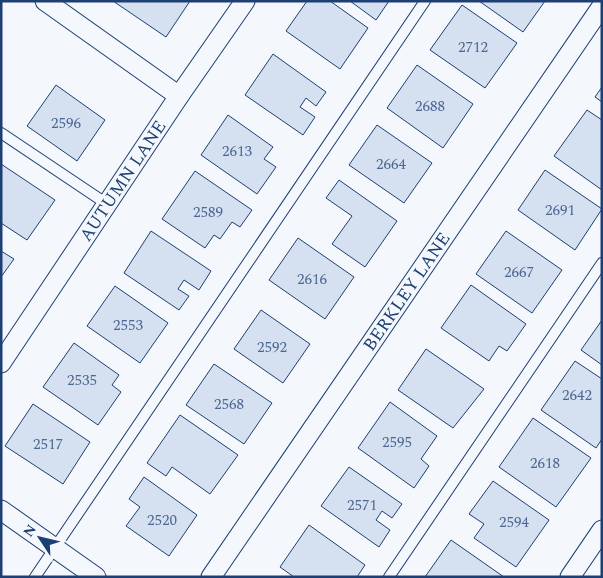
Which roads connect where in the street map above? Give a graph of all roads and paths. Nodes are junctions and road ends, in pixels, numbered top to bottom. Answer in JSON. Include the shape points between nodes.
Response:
{"nodes":[{"id":1,"x":45,"y":1,"type":"edge"},
{"id":2,"x":245,"y":1,"type":"edge"},
{"id":3,"x":425,"y":1,"type":"edge"},
{"id":4,"x":602,"y":6,"type":"edge"},
{"id":5,"x":179,"y":96,"type":"junction"},
{"id":6,"x":1,"y":133,"type":"edge"},
{"id":7,"x":107,"y":204,"type":"junction"},
{"id":8,"x":602,"y":263,"type":"edge"},
{"id":9,"x":1,"y":363,"type":"edge"},
{"id":10,"x":1,"y":510,"type":"edge"},
{"id":11,"x":602,"y":530,"type":"edge"},
{"id":12,"x":55,"y":548,"type":"junction"},
{"id":13,"x":35,"y":577,"type":"edge"},
{"id":14,"x":96,"y":577,"type":"edge"},
{"id":15,"x":211,"y":577,"type":"edge"},
{"id":16,"x":389,"y":577,"type":"edge"},
{"id":17,"x":570,"y":577,"type":"edge"}],
"edges":[{"from":1,"to":5,"type":"street"},
{"from":2,"to":5,"type":"street","name":"AUTUMN LANE"},
{"from":3,"to":12,"type":"lane"},
{"from":4,"to":15,"type":"street","name":"BERKLEY LANE"},
{"from":5,"to":7,"type":"street","name":"AUTUMN LANE"},
{"from":6,"to":7,"type":"lane"},
{"from":7,"to":9,"type":"street","name":"AUTUMN LANE"},
{"from":8,"to":16,"type":"lane"},
{"from":10,"to":12,"type":"street"},
{"from":11,"to":17,"type":"street"},
{"from":12,"to":13,"type":"lane"},
{"from":12,"to":14,"type":"street"}]}
